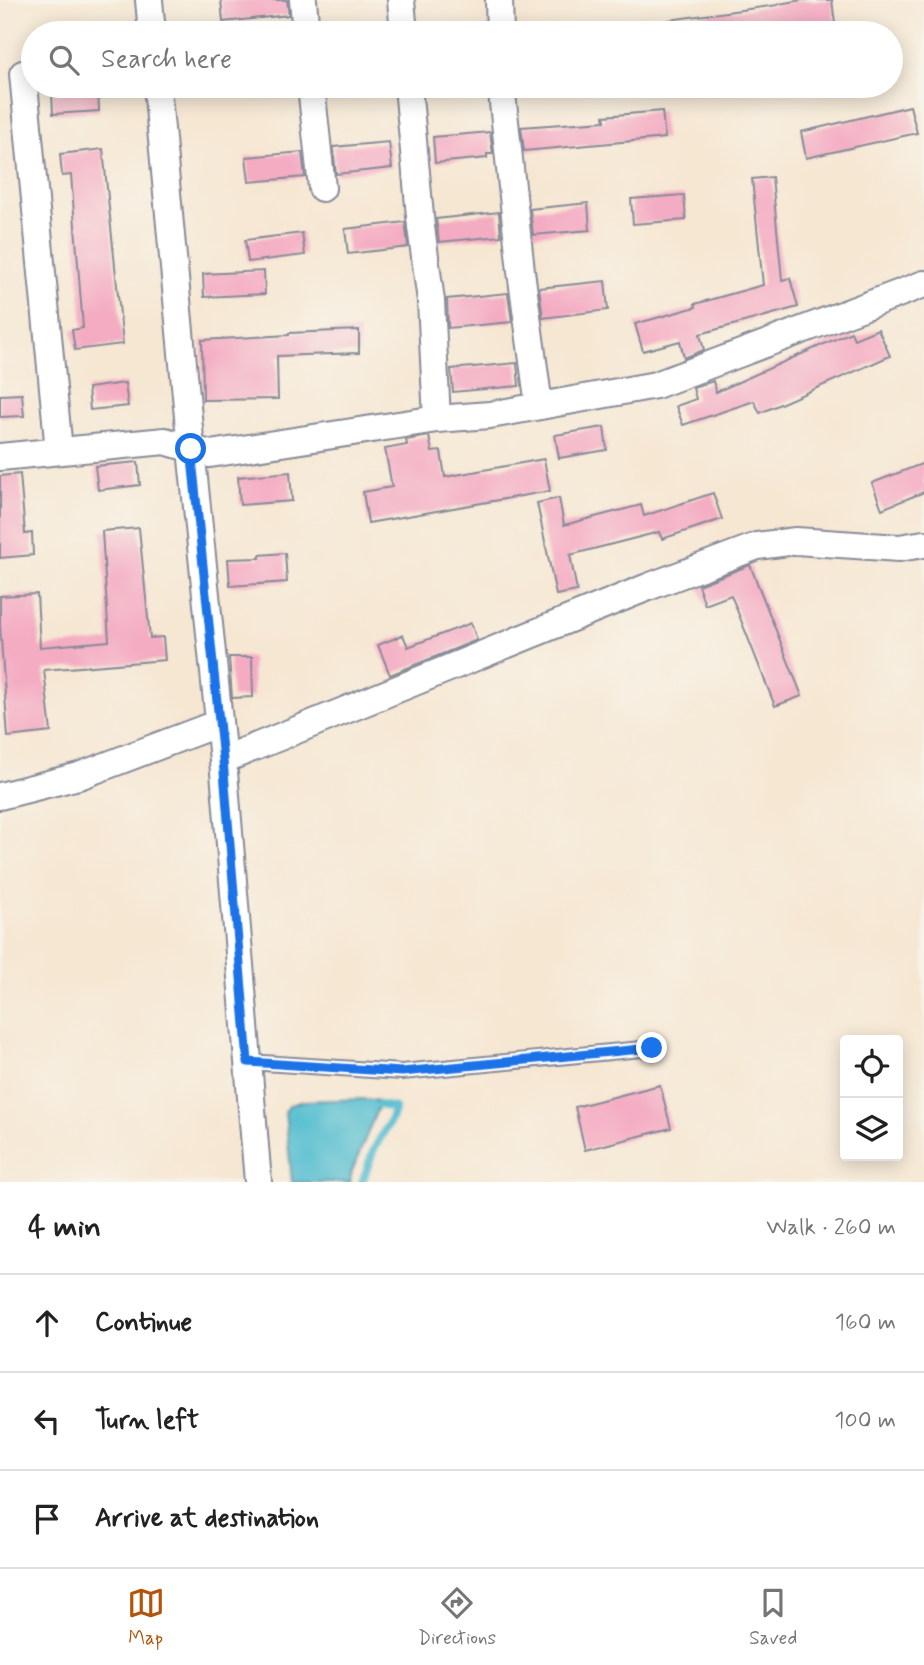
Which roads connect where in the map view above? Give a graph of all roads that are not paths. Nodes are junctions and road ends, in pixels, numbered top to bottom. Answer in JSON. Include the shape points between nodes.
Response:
{"nodes":[{"id":1,"x":149,"y":0,"type":"edge"},
{"id":2,"x":303,"y":0,"type":"edge"},
{"id":3,"x":401,"y":0,"type":"edge"},
{"id":4,"x":499,"y":0,"type":"edge"},
{"id":5,"x":151,"y":21,"type":"edge"},
{"id":6,"x":305,"y":21,"type":"edge"},
{"id":7,"x":403,"y":21,"type":"edge"},
{"id":8,"x":500,"y":21,"type":"edge"},
{"id":9,"x":19,"y":74,"type":"edge"},
{"id":10,"x":21,"y":93,"type":"edge"},
{"id":11,"x":22,"y":98,"type":"edge"},
{"id":12,"x":158,"y":98,"type":"edge"},
{"id":13,"x":312,"y":98,"type":"edge"},
{"id":14,"x":409,"y":98,"type":"edge"},
{"id":15,"x":503,"y":98,"type":"edge"},
{"id":16,"x":322,"y":188,"type":"dead end"},
{"id":17,"x":924,"y":284,"type":"edge"},
{"id":18,"x":539,"y":406,"type":"junction"},
{"id":19,"x":437,"y":419,"type":"junction"},
{"id":20,"x":191,"y":449,"type":"junction"},
{"id":21,"x":59,"y":451,"type":"junction"},
{"id":22,"x":0,"y":457,"type":"edge"},
{"id":23,"x":924,"y":544,"type":"edge"},
{"id":24,"x":219,"y":723,"type":"junction"},
{"id":25,"x":223,"y":760,"type":"junction"},
{"id":26,"x":0,"y":796,"type":"edge"},
{"id":27,"x":652,"y":1048,"type":"dead end"},
{"id":28,"x":248,"y":1062,"type":"junction"},
{"id":29,"x":258,"y":1182,"type":"edge"}],
"edges":[{"from":1,"to":5,"type":"street"},
{"from":2,"to":6,"type":"street"},
{"from":3,"to":7,"type":"street"},
{"from":4,"to":8,"type":"street"},
{"from":9,"to":10,"type":"street"},
{"from":11,"to":21,"type":"street"},
{"from":12,"to":20,"type":"street"},
{"from":13,"to":16,"type":"street"},
{"from":14,"to":19,"type":"street","via":[[431,301]]},
{"from":15,"to":18,"type":"street"},
{"from":17,"to":18,"type":"street","via":[[656,385]]},
{"from":18,"to":19,"type":"street"},
{"from":19,"to":20,"type":"street","via":[[210,454]]},
{"from":20,"to":21,"type":"street","via":[[165,441]]},
{"from":20,"to":24,"type":"street"},
{"from":21,"to":22,"type":"street"},
{"from":23,"to":25,"type":"street","via":[[899,548],[796,541],[757,546]]},
{"from":24,"to":25,"type":"street"},
{"from":24,"to":26,"type":"street","via":[[79,776]]},
{"from":25,"to":28,"type":"street"},
{"from":27,"to":28,"type":"lane","via":[[402,1072]]},
{"from":28,"to":29,"type":"street"}]}
